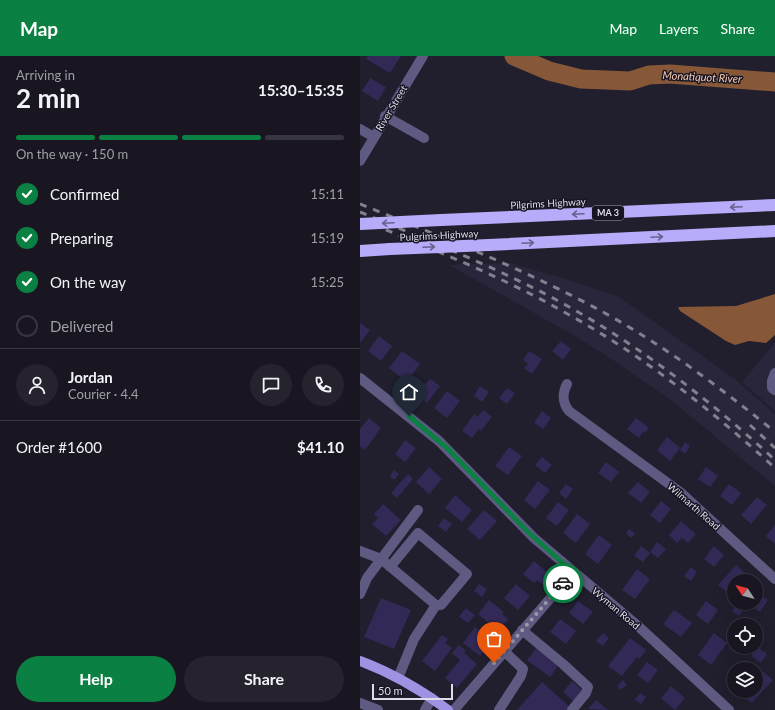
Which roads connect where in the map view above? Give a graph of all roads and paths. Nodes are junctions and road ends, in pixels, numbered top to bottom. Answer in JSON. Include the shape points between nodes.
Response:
{"nodes":[{"id":1,"x":422,"y":56,"type":"edge"},
{"id":2,"x":386,"y":116,"type":"junction"},
{"id":3,"x":360,"y":130,"type":"edge"},
{"id":4,"x":374,"y":137,"type":"junction"},
{"id":5,"x":424,"y":138,"type":"dead end"},
{"id":6,"x":360,"y":161,"type":"edge"},
{"id":7,"x":775,"y":205,"type":"edge"},
{"id":8,"x":360,"y":224,"type":"edge"},
{"id":9,"x":775,"y":231,"type":"edge"},
{"id":10,"x":360,"y":250,"type":"edge"},
{"id":11,"x":775,"y":373,"type":"edge"},
{"id":12,"x":360,"y":378,"type":"edge"},
{"id":13,"x":567,"y":384,"type":"dead end"},
{"id":14,"x":775,"y":390,"type":"edge"},
{"id":15,"x":418,"y":510,"type":"dead end"},
{"id":16,"x":360,"y":551,"type":"edge"},
{"id":17,"x":381,"y":559,"type":"junction"},
{"id":18,"x":390,"y":567,"type":"junction"},
{"id":19,"x":573,"y":572,"type":"junction"},
{"id":20,"x":775,"y":579,"type":"edge"},
{"id":21,"x":360,"y":594,"type":"edge"},
{"id":22,"x":436,"y":605,"type":"junction"},
{"id":23,"x":522,"y":630,"type":"junction"},
{"id":24,"x":504,"y":651,"type":"junction"},
{"id":25,"x":360,"y":661,"type":"edge"},
{"id":26,"x":398,"y":678,"type":"junction"},
{"id":27,"x":432,"y":698,"type":"junction"},
{"id":28,"x":360,"y":703,"type":"edge"},
{"id":29,"x":378,"y":710,"type":"edge"},
{"id":30,"x":425,"y":710,"type":"edge"},
{"id":31,"x":448,"y":710,"type":"edge"},
{"id":32,"x":454,"y":710,"type":"edge"},
{"id":33,"x":499,"y":710,"type":"edge"},
{"id":34,"x":572,"y":710,"type":"edge"},
{"id":35,"x":728,"y":710,"type":"edge"}],
"edges":[{"from":1,"to":2,"type":"street","name":"River Street"},
{"from":2,"to":4,"type":"street","name":"River Street"},
{"from":2,"to":5,"type":"street"},
{"from":3,"to":4,"type":"street"},
{"from":4,"to":6,"type":"street","name":"River Street"},
{"from":7,"to":8,"type":"highway","name":"Pilgrims Highway","number":"MA 3","one_way":true,"bridge":true},
{"from":10,"to":9,"type":"highway","name":"Pulgrims Highway","one_way":true,"bridge":true},
{"from":11,"to":14,"type":"street","via":[[772,388]]},
{"from":12,"to":19,"type":"street","name":"Wyman Road","via":[[439,441],[531,535]]},
{"from":13,"to":20,"type":"street","name":"Wilmarth Road","via":[[563,396],[565,406],[573,415],[680,492]]},
{"from":15,"to":17,"type":"street"},
{"from":16,"to":17,"type":"street"},
{"from":17,"to":18,"type":"street"},
{"from":17,"to":21,"type":"street","via":[[367,578]]},
{"from":18,"to":22,"type":"street"},
{"from":18,"to":22,"type":"street","via":[[418,533],[467,574],[441,605]]},
{"from":19,"to":23,"type":"street"},
{"from":19,"to":35,"type":"street","name":"Wyman Road","via":[[635,623]]},
{"from":22,"to":26,"type":"street","via":[[414,639]]},
{"from":23,"to":24,"type":"street"},
{"from":23,"to":34,"type":"street","via":[[588,687]]},
{"from":24,"to":32,"type":"street"},
{"from":24,"to":33,"type":"street","via":[[523,669]]},
{"from":25,"to":26,"type":"main road"},
{"from":26,"to":27,"type":"main road"},
{"from":27,"to":30,"type":"street"},
{"from":27,"to":31,"type":"main road"},
{"from":28,"to":29,"type":"street"}]}
